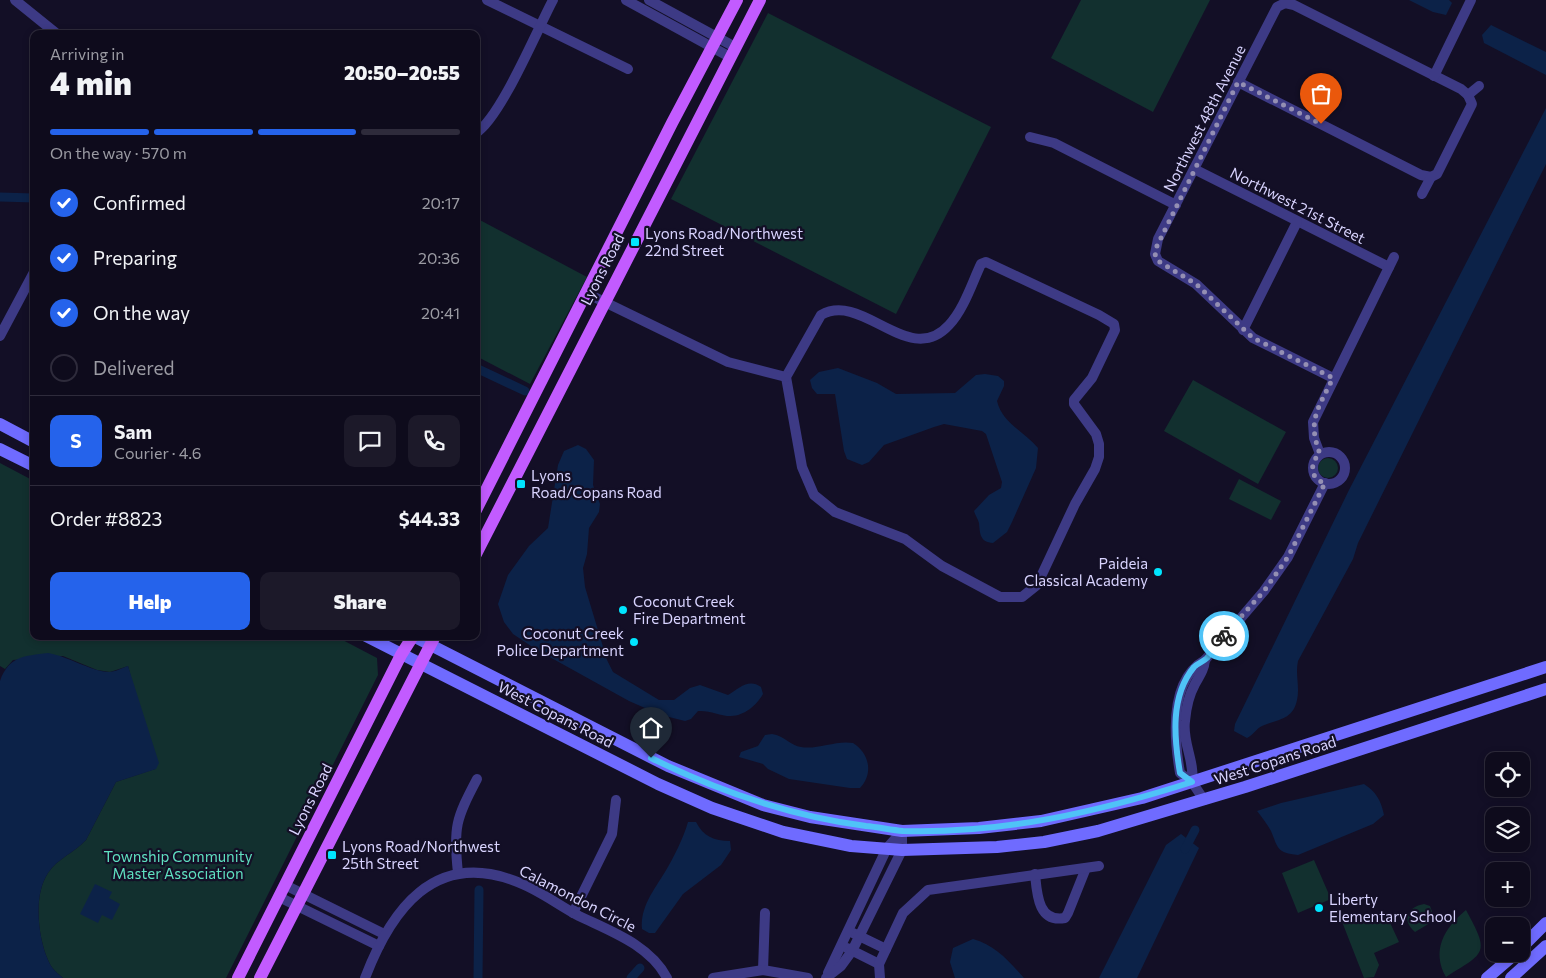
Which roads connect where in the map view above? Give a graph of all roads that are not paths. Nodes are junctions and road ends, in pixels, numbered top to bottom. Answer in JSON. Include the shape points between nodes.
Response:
{"nodes":[{"id":1,"x":15,"y":0,"type":"edge"},
{"id":2,"x":487,"y":0,"type":"edge"},
{"id":3,"x":553,"y":0,"type":"edge"},
{"id":4,"x":626,"y":0,"type":"edge"},
{"id":5,"x":649,"y":0,"type":"edge"},
{"id":6,"x":737,"y":0,"type":"edge"},
{"id":7,"x":760,"y":0,"type":"edge"},
{"id":8,"x":1471,"y":0,"type":"edge"},
{"id":9,"x":1285,"y":2,"type":"edge"},
{"id":10,"x":539,"y":27,"type":"junction"},
{"id":11,"x":52,"y":30,"type":"edge"},
{"id":12,"x":715,"y":43,"type":"junction"},
{"id":13,"x":733,"y":52,"type":"junction"},
{"id":14,"x":628,"y":69,"type":"dead end"},
{"id":15,"x":1434,"y":76,"type":"junction"},
{"id":16,"x":1238,"y":82,"type":"junction"},
{"id":17,"x":1479,"y":86,"type":"dead end"},
{"id":18,"x":1468,"y":95,"type":"junction"},
{"id":19,"x":480,"y":129,"type":"edge"},
{"id":20,"x":1030,"y":137,"type":"dead end"},
{"id":21,"x":1194,"y":169,"type":"junction"},
{"id":22,"x":1431,"y":177,"type":"junction"},
{"id":23,"x":1422,"y":194,"type":"dead end"},
{"id":24,"x":1176,"y":205,"type":"junction"},
{"id":25,"x":1297,"y":222,"type":"junction"},
{"id":26,"x":1394,"y":257,"type":"dead end"},
{"id":27,"x":1389,"y":267,"type":"junction"},
{"id":28,"x":30,"y":280,"type":"edge"},
{"id":29,"x":586,"y":292,"type":"junction"},
{"id":30,"x":604,"y":301,"type":"junction"},
{"id":31,"x":1243,"y":330,"type":"junction"},
{"id":32,"x":0,"y":336,"type":"edge"},
{"id":33,"x":786,"y":376,"type":"junction"},
{"id":34,"x":1333,"y":378,"type":"junction"},
{"id":35,"x":0,"y":424,"type":"edge"},
{"id":36,"x":30,"y":440,"type":"edge"},
{"id":37,"x":0,"y":449,"type":"edge"},
{"id":38,"x":1320,"y":454,"type":"junction"},
{"id":39,"x":30,"y":464,"type":"edge"},
{"id":40,"x":1325,"y":483,"type":"junction"},
{"id":41,"x":480,"y":502,"type":"edge"},
{"id":42,"x":480,"y":546,"type":"edge"},
{"id":43,"x":373,"y":640,"type":"edge"},
{"id":44,"x":410,"y":640,"type":"edge"},
{"id":45,"x":432,"y":641,"type":"edge"},
{"id":46,"x":401,"y":655,"type":"junction"},
{"id":47,"x":420,"y":665,"type":"junction"},
{"id":48,"x":1546,"y":667,"type":"edge"},
{"id":49,"x":1546,"y":689,"type":"edge"},
{"id":50,"x":477,"y":780,"type":"dead end"},
{"id":51,"x":1192,"y":782,"type":"junction"},
{"id":52,"x":616,"y":800,"type":"dead end"},
{"id":53,"x":1204,"y":800,"type":"junction"},
{"id":54,"x":902,"y":831,"type":"junction"},
{"id":55,"x":887,"y":848,"type":"junction"},
{"id":56,"x":902,"y":850,"type":"junction"},
{"id":57,"x":1099,"y":866,"type":"dead end"},
{"id":58,"x":1086,"y":868,"type":"junction"},
{"id":59,"x":458,"y":873,"type":"junction"},
{"id":60,"x":1035,"y":874,"type":"junction"},
{"id":61,"x":285,"y":885,"type":"junction"},
{"id":62,"x":303,"y":894,"type":"junction"},
{"id":63,"x":280,"y":897,"type":"junction"},
{"id":64,"x":297,"y":906,"type":"junction"},
{"id":65,"x":573,"y":913,"type":"junction"},
{"id":66,"x":765,"y":913,"type":"dead end"},
{"id":67,"x":1546,"y":923,"type":"edge"},
{"id":68,"x":849,"y":930,"type":"junction"},
{"id":69,"x":384,"y":934,"type":"junction"},
{"id":70,"x":859,"y":936,"type":"junction"},
{"id":71,"x":1530,"y":939,"type":"edge"},
{"id":72,"x":379,"y":946,"type":"junction"},
{"id":73,"x":841,"y":946,"type":"junction"},
{"id":74,"x":1546,"y":946,"type":"edge"},
{"id":75,"x":886,"y":949,"type":"junction"},
{"id":76,"x":852,"y":951,"type":"junction"},
{"id":77,"x":1506,"y":962,"type":"edge"},
{"id":78,"x":879,"y":964,"type":"junction"},
{"id":79,"x":763,"y":970,"type":"junction"},
{"id":80,"x":238,"y":978,"type":"edge"},
{"id":81,"x":260,"y":978,"type":"edge"},
{"id":82,"x":365,"y":978,"type":"edge"},
{"id":83,"x":667,"y":978,"type":"edge"},
{"id":84,"x":712,"y":978,"type":"edge"},
{"id":85,"x":808,"y":978,"type":"edge"},
{"id":86,"x":825,"y":978,"type":"edge"},
{"id":87,"x":880,"y":978,"type":"edge"},
{"id":88,"x":1487,"y":978,"type":"edge"},
{"id":89,"x":1511,"y":978,"type":"edge"}],
"edges":[{"from":1,"to":11,"type":"street"},
{"from":2,"to":10,"type":"street"},
{"from":3,"to":10,"type":"street"},
{"from":4,"to":12,"type":"street"},
{"from":5,"to":12,"type":"street"},
{"from":6,"to":12,"type":"main road","name":"Lyons Road"},
{"from":7,"to":13,"type":"main road","name":"Lyons Road"},
{"from":8,"to":15,"type":"street"},
{"from":9,"to":15,"type":"street"},
{"from":9,"to":16,"type":"street","name":"Northwest 48th Avenue","via":[[1277,8]]},
{"from":10,"to":14,"type":"street"},
{"from":10,"to":19,"type":"street","via":[[491,118]]},
{"from":12,"to":13,"type":"street"},
{"from":12,"to":29,"type":"main road","name":"Lyons Road"},
{"from":13,"to":30,"type":"main road","name":"Lyons Road"},
{"from":15,"to":18,"type":"street"},
{"from":16,"to":21,"type":"street","name":"Northwest 48th Avenue"},
{"from":16,"to":22,"type":"street","via":[[1421,176]]},
{"from":17,"to":18,"type":"street"},
{"from":18,"to":22,"type":"street","via":[[1472,104],[1437,174]]},
{"from":20,"to":24,"type":"street","via":[[1054,143]]},
{"from":21,"to":24,"type":"street","name":"Northwest 48th Avenue"},
{"from":21,"to":25,"type":"street","name":"Northwest 21st Street"},
{"from":22,"to":23,"type":"street"},
{"from":24,"to":31,"type":"street","name":"Northwest 48th Avenue","via":[[1158,239],[1155,254],[1158,261],[1196,284]]},
{"from":25,"to":27,"type":"street","name":"Northwest 21st Street"},
{"from":25,"to":31,"type":"street"},
{"from":26,"to":27,"type":"street"},
{"from":27,"to":34,"type":"street"},
{"from":28,"to":32,"type":"street"},
{"from":29,"to":30,"type":"street"},
{"from":29,"to":41,"type":"main road","name":"Lyons Road"},
{"from":30,"to":33,"type":"street","via":[[728,362]]},
{"from":30,"to":42,"type":"main road","name":"Lyons Road"},
{"from":31,"to":34,"type":"street"},
{"from":33,"to":33,"type":"street","via":[[802,467],[814,495],[822,503],[852,521],[905,539],[942,566],[1000,597],[1022,597],[1037,585],[1046,570],[1097,463],[1099,444],[1096,434],[1074,400],[1092,378],[1115,330],[1114,324],[1099,315],[986,262],[981,264],[949,326],[937,334],[910,338],[856,313],[830,310],[821,315]]},
{"from":34,"to":38,"type":"street","via":[[1313,422]]},
{"from":35,"to":36,"type":"main road"},
{"from":37,"to":39,"type":"main road"},
{"from":38,"to":40,"type":"street","via":[[1314,459],[1312,469],[1316,478]]},
{"from":38,"to":40,"type":"street","via":[[1333,452],[1345,463],[1341,479]]},
{"from":40,"to":51,"type":"street","via":[[1288,557],[1264,591],[1189,675],[1178,705],[1175,742],[1180,773]]},
{"from":43,"to":46,"type":"main road","name":"West Copans Road"},
{"from":44,"to":46,"type":"main road","name":"Lyons Road"},
{"from":45,"to":47,"type":"main road"},
{"from":45,"to":54,"type":"main road","name":"West Copans Road","via":[[668,766],[718,788],[763,805],[810,817]]},
{"from":46,"to":47,"type":"main road","name":"West Copans Road"},
{"from":46,"to":61,"type":"main road","name":"Lyons Road"},
{"from":47,"to":55,"type":"main road","name":"West Copans Road","via":[[712,808],[783,832],[851,846]]},
{"from":47,"to":62,"type":"main road"},
{"from":48,"to":51,"type":"main road","name":"West Copans Road"},
{"from":49,"to":53,"type":"main road","name":"West Copans Road"},
{"from":50,"to":59,"type":"street","via":[[459,813],[455,828]]},
{"from":51,"to":53,"type":"street"},
{"from":51,"to":54,"type":"main road","name":"West Copans Road","via":[[1100,809],[1006,827]]},
{"from":52,"to":65,"type":"street","via":[[612,834]]},
{"from":53,"to":56,"type":"main road","name":"West Copans Road","via":[[1098,831],[1044,842],[997,848]]},
{"from":54,"to":55,"type":"street"},
{"from":54,"to":56,"type":"street"},
{"from":55,"to":56,"type":"main road","name":"West Copans Road"},
{"from":55,"to":68,"type":"street"},
{"from":56,"to":70,"type":"street"},
{"from":57,"to":58,"type":"street"},
{"from":58,"to":60,"type":"street"},
{"from":58,"to":60,"type":"street","via":[[1068,913],[1065,918],[1057,919],[1048,916],[1041,908]]},
{"from":59,"to":65,"type":"street","name":"Calamondon Circle","via":[[487,873],[516,881]]},
{"from":59,"to":69,"type":"street","name":"Calamondon Circle","via":[[424,887],[409,900]]},
{"from":60,"to":75,"type":"street","via":[[928,890],[903,914]]},
{"from":61,"to":62,"type":"street"},
{"from":61,"to":63,"type":"main road","name":"Lyons Road"},
{"from":62,"to":64,"type":"main road"},
{"from":62,"to":69,"type":"street"},
{"from":63,"to":64,"type":"street"},
{"from":63,"to":80,"type":"main road","name":"Lyons Road"},
{"from":64,"to":72,"type":"street"},
{"from":64,"to":81,"type":"main road"},
{"from":65,"to":83,"type":"street","name":"Calamondon Circle","via":[[632,942],[663,969]]},
{"from":66,"to":79,"type":"street"},
{"from":67,"to":71,"type":"main road"},
{"from":68,"to":70,"type":"street"},
{"from":68,"to":73,"type":"street"},
{"from":69,"to":72,"type":"street","name":"Calamondon Circle"},
{"from":70,"to":75,"type":"street"},
{"from":70,"to":76,"type":"street"},
{"from":72,"to":82,"type":"street","name":"Calamondon Circle"},
{"from":73,"to":76,"type":"street"},
{"from":73,"to":86,"type":"street"},
{"from":74,"to":89,"type":"main road"},
{"from":75,"to":78,"type":"street"},
{"from":76,"to":78,"type":"street"},
{"from":76,"to":86,"type":"street","via":[[841,966]]},
{"from":77,"to":88,"type":"main road"},
{"from":78,"to":87,"type":"street"},
{"from":79,"to":84,"type":"street"},
{"from":79,"to":85,"type":"street"}]}
